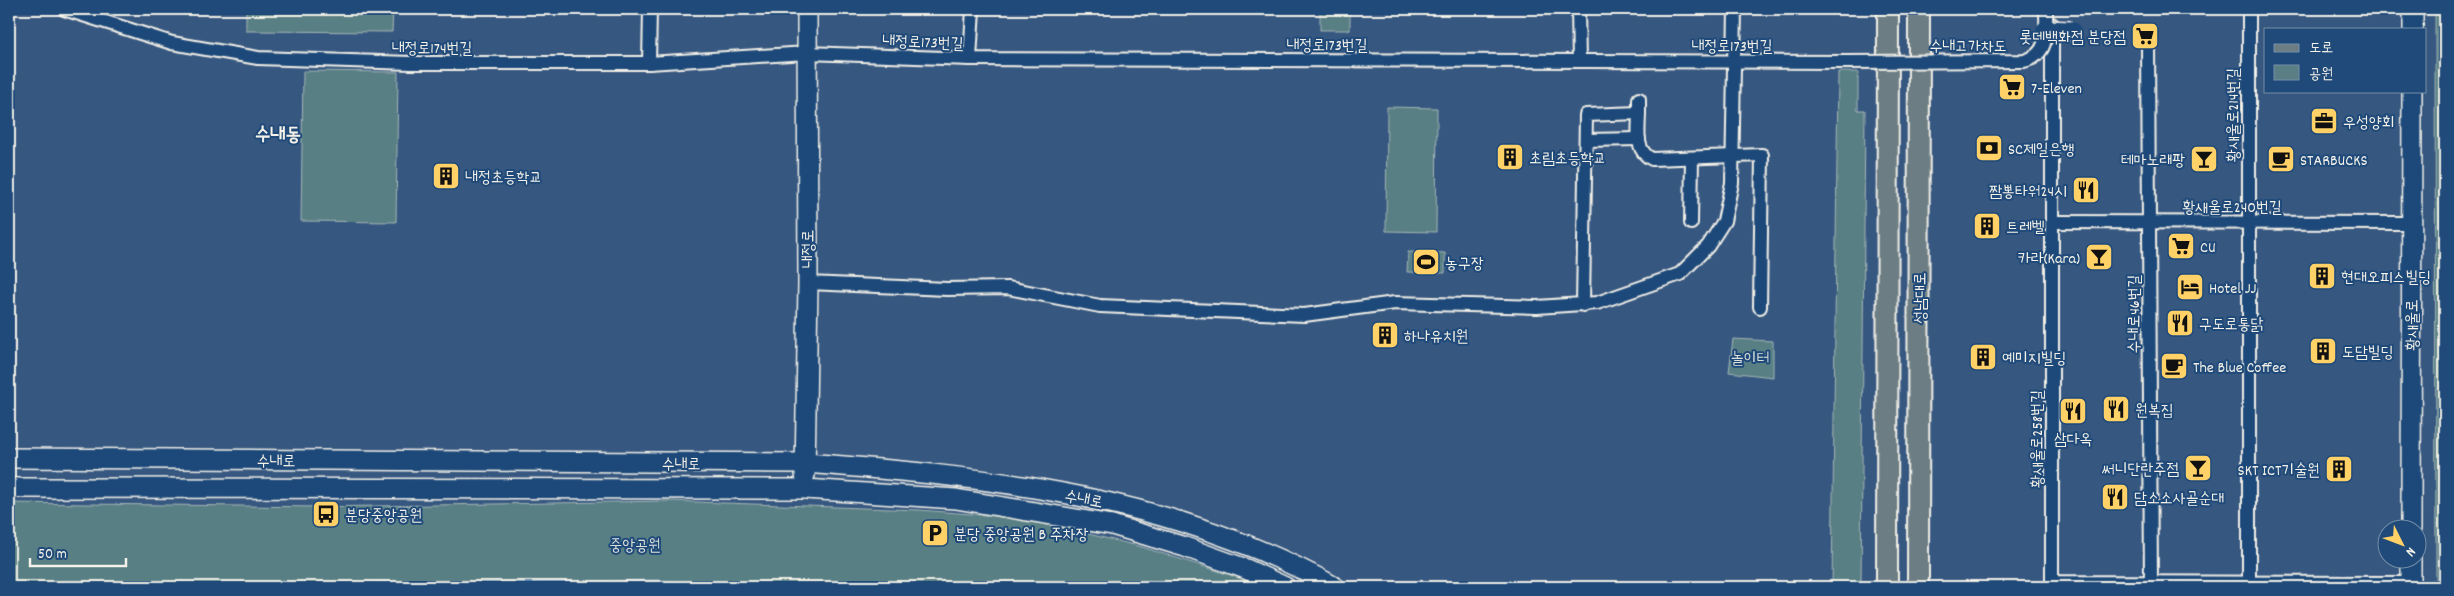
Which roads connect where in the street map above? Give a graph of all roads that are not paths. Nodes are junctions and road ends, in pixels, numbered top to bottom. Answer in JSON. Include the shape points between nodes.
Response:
{"nodes":[{"id":1,"x":64,"y":9,"type":"edge"},
{"id":2,"x":650,"y":9,"type":"edge"},
{"id":3,"x":807,"y":9,"type":"edge"},
{"id":4,"x":973,"y":9,"type":"edge"},
{"id":5,"x":1578,"y":9,"type":"edge"},
{"id":6,"x":1734,"y":9,"type":"edge"},
{"id":7,"x":1888,"y":9,"type":"edge"},
{"id":8,"x":1919,"y":9,"type":"edge"},
{"id":9,"x":2046,"y":9,"type":"edge"},
{"id":10,"x":2052,"y":9,"type":"edge"},
{"id":11,"x":2249,"y":9,"type":"edge"},
{"id":12,"x":2413,"y":9,"type":"edge"},
{"id":13,"x":2413,"y":28,"type":"edge"},
{"id":14,"x":2046,"y":30,"type":"junction"},
{"id":15,"x":2071,"y":31,"type":"dead end"},
{"id":16,"x":2148,"y":42,"type":"dead end"},
{"id":17,"x":807,"y":53,"type":"junction"},
{"id":18,"x":970,"y":59,"type":"junction"},
{"id":19,"x":1579,"y":61,"type":"junction"},
{"id":20,"x":1734,"y":62,"type":"junction"},
{"id":21,"x":1847,"y":62,"type":"joint"},
{"id":22,"x":649,"y":63,"type":"junction"},
{"id":23,"x":2412,"y":92,"type":"edge"},
{"id":24,"x":1639,"y":99,"type":"dead end"},
{"id":25,"x":1639,"y":113,"type":"junction"},
{"id":26,"x":1639,"y":138,"type":"junction"},
{"id":27,"x":1586,"y":140,"type":"junction"},
{"id":28,"x":1734,"y":156,"type":"junction"},
{"id":29,"x":1692,"y":158,"type":"junction"},
{"id":30,"x":2053,"y":222,"type":"junction"},
{"id":31,"x":2149,"y":222,"type":"junction"},
{"id":32,"x":2249,"y":222,"type":"junction"},
{"id":33,"x":1691,"y":223,"type":"dead end"},
{"id":34,"x":2411,"y":224,"type":"junction"},
{"id":35,"x":808,"y":283,"type":"junction"},
{"id":36,"x":1583,"y":305,"type":"junction"},
{"id":37,"x":1760,"y":307,"type":"dead end"},
{"id":38,"x":9,"y":458,"type":"edge"},
{"id":39,"x":805,"y":463,"type":"junction"},
{"id":40,"x":9,"y":488,"type":"edge"},
{"id":41,"x":805,"y":489,"type":"junction"},
{"id":42,"x":2411,"y":518,"type":"edge"},
{"id":43,"x":2411,"y":568,"type":"edge"},
{"id":44,"x":2249,"y":582,"type":"junction"},
{"id":45,"x":2151,"y":585,"type":"edge"},
{"id":46,"x":2411,"y":585,"type":"edge"},
{"id":47,"x":1285,"y":587,"type":"edge"},
{"id":48,"x":1335,"y":587,"type":"edge"},
{"id":49,"x":1887,"y":587,"type":"edge"},
{"id":50,"x":1918,"y":587,"type":"edge"}],
"edges":[{"from":1,"to":22,"type":"street","name":"내정로174번길","via":[[172,42],[258,58],[411,63]]},
{"from":2,"to":22,"type":"street"},
{"from":3,"to":17,"type":"main road","name":"내정로"},
{"from":4,"to":18,"type":"street"},
{"from":5,"to":19,"type":"street"},
{"from":6,"to":20,"type":"street"},
{"from":7,"to":49,"type":"main road","name":"성남대로"},
{"from":8,"to":50,"type":"main road","name":"성남대로"},
{"from":9,"to":14,"type":"street","name":"수내고가차도","bridge":true},
{"from":10,"to":30,"type":"street","name":"황새울로258번길"},
{"from":11,"to":32,"type":"street","name":"황새울로214번길"},
{"from":12,"to":13,"type":"main road"},
{"from":14,"to":15,"type":"main road","bridge":true},
{"from":14,"to":21,"type":"street","name":"수내고가차도","bridge":true,"via":[[2043,47],[2032,60],[2024,62]]},
{"from":16,"to":31,"type":"street","name":"수내로46번길"},
{"from":17,"to":18,"type":"street","name":"내정로173번길"},
{"from":17,"to":22,"type":"street","name":"내정로174번길"},
{"from":17,"to":35,"type":"main road","name":"내정로"},
{"from":18,"to":19,"type":"street","name":"내정로173번길"},
{"from":19,"to":20,"type":"street","name":"내정로173번길"},
{"from":20,"to":21,"type":"street","name":"내정로173번길"},
{"from":20,"to":28,"type":"street"},
{"from":23,"to":34,"type":"main road","name":"황새울로"},
{"from":24,"to":25,"type":"street"},
{"from":25,"to":26,"type":"street"},
{"from":25,"to":27,"type":"street","via":[[1586,115]]},
{"from":26,"to":27,"type":"street"},
{"from":26,"to":29,"type":"street","via":[[1640,149],[1652,159]]},
{"from":27,"to":36,"type":"street"},
{"from":28,"to":29,"type":"street"},
{"from":28,"to":36,"type":"street","via":[[1731,192],[1724,221],[1691,266],[1672,277]]},
{"from":28,"to":37,"type":"street","via":[[1762,156]]},
{"from":29,"to":33,"type":"street"},
{"from":30,"to":31,"type":"street","name":"황새울로240번길"},
{"from":30,"to":45,"type":"street","name":"황새울로258번길","via":[[2052,582]]},
{"from":31,"to":32,"type":"street","name":"황새울로240번길"},
{"from":31,"to":45,"type":"street","name":"수내로46번길"},
{"from":32,"to":34,"type":"street","name":"황새울로240번길"},
{"from":32,"to":44,"type":"street"},
{"from":34,"to":42,"type":"main road","name":"황새울로"},
{"from":35,"to":36,"type":"street","via":[[1008,288],[1100,306],[1304,314],[1394,303]]},
{"from":35,"to":39,"type":"main road","name":"내정로"},
{"from":38,"to":39,"type":"main road","name":"수내로"},
{"from":39,"to":41,"type":"main road","name":"내정로"},
{"from":39,"to":48,"type":"main road","name":"수내로","via":[[963,479],[1119,504],[1193,526],[1262,552]]},
{"from":40,"to":41,"type":"main road","name":"수내로"},
{"from":41,"to":47,"type":"main road","name":"수내로","via":[[956,499],[1112,525],[1186,547]]},
{"from":43,"to":46,"type":"main road"},
{"from":44,"to":45,"type":"street","name":"황새울로258번길"},
{"from":44,"to":46,"type":"street","name":"황새울로258번길"}]}
